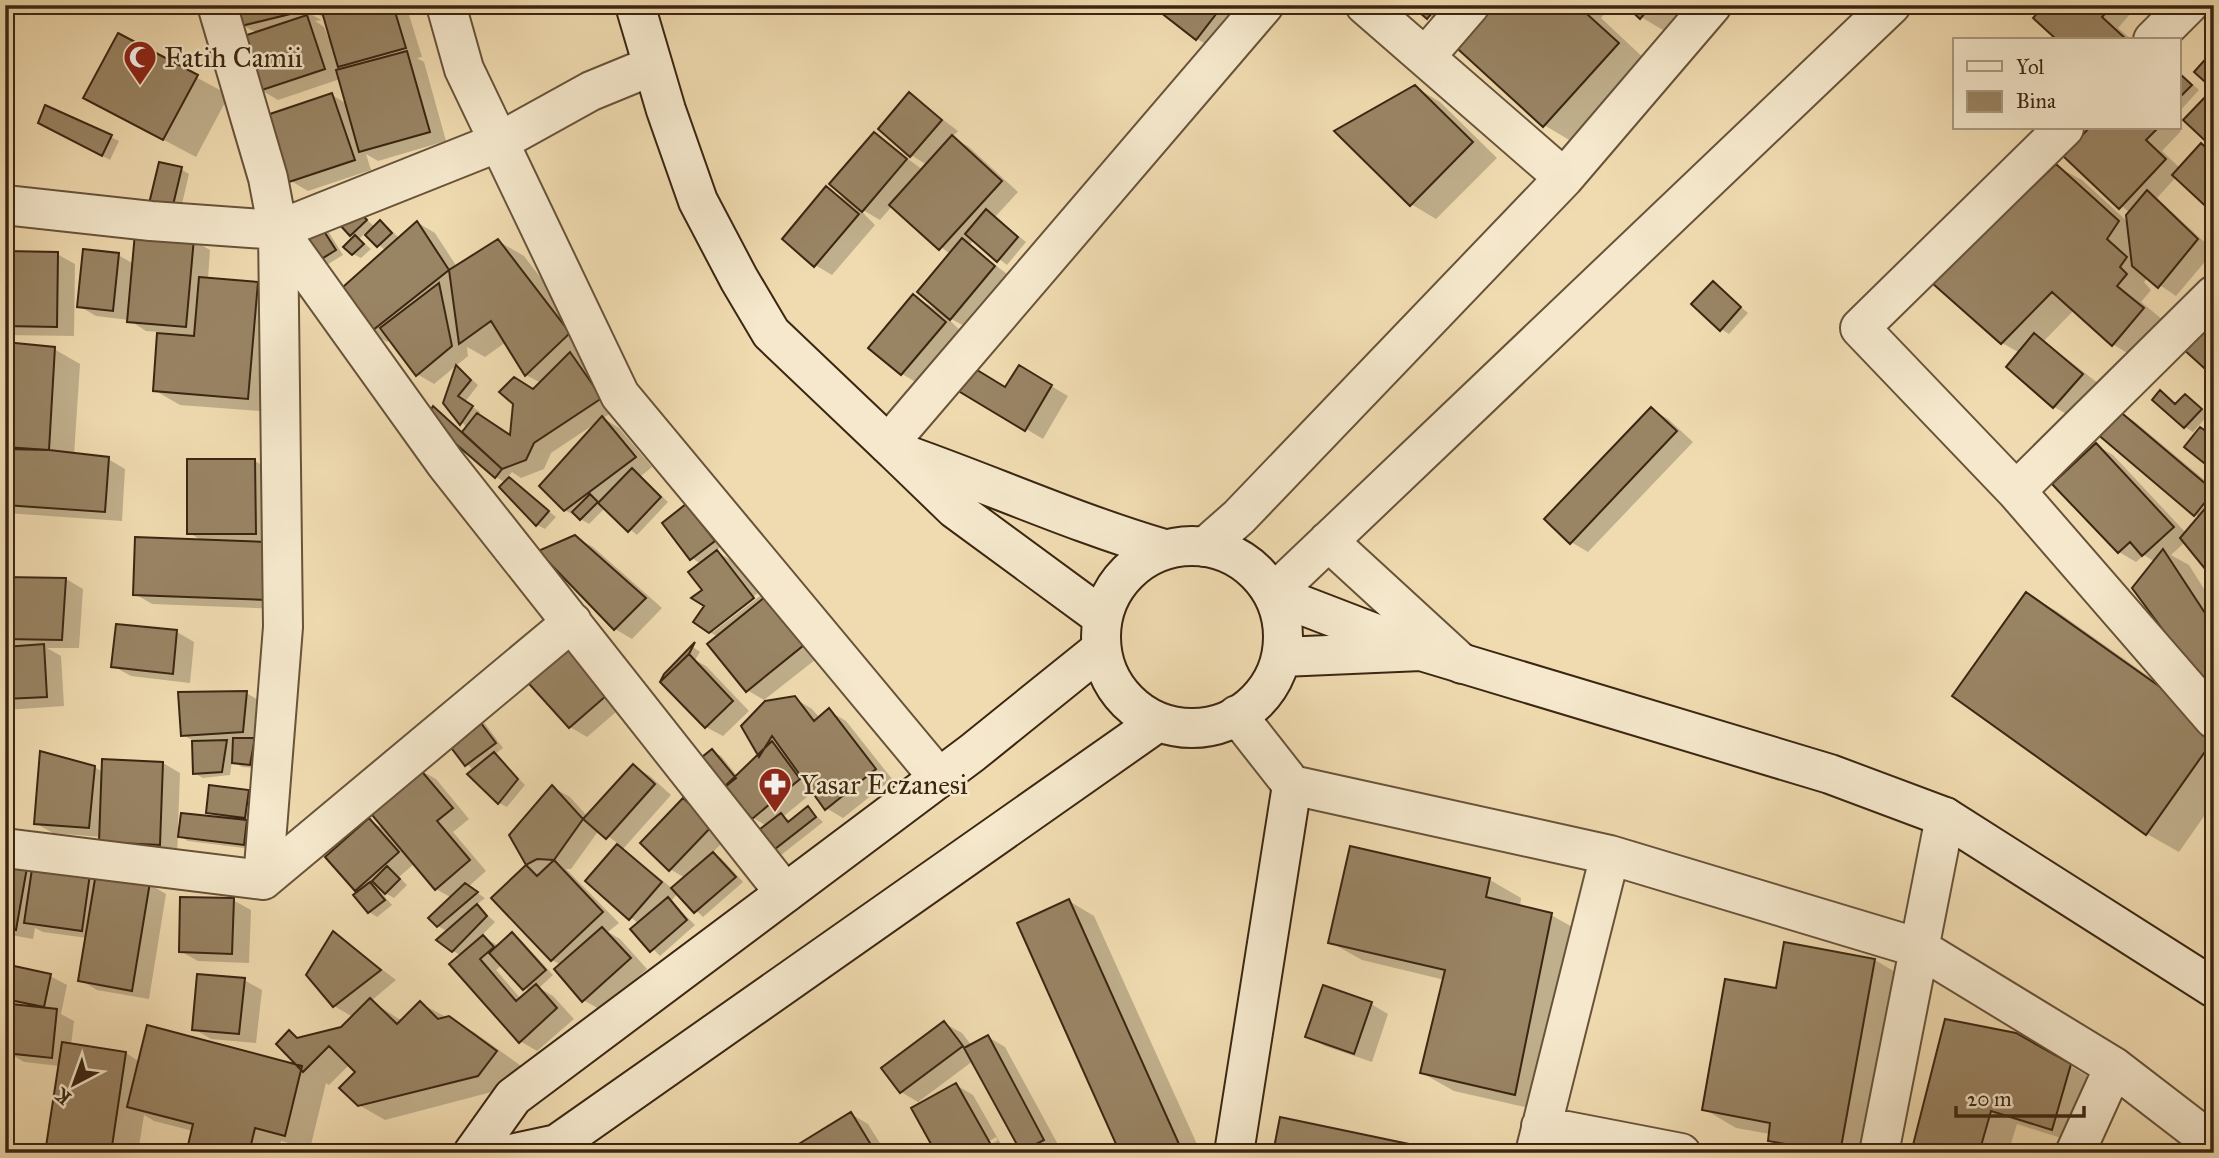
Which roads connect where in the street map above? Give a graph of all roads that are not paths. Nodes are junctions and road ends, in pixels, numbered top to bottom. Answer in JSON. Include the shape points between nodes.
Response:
{"nodes":[{"id":1,"x":218,"y":5,"type":"edge"},
{"id":2,"x":446,"y":5,"type":"edge"},
{"id":3,"x":635,"y":5,"type":"edge"},
{"id":4,"x":1264,"y":5,"type":"edge"},
{"id":5,"x":1364,"y":5,"type":"edge"},
{"id":6,"x":1470,"y":5,"type":"edge"},
{"id":7,"x":1712,"y":5,"type":"edge"},
{"id":8,"x":1891,"y":5,"type":"edge"},
{"id":9,"x":2188,"y":5,"type":"edge"},
{"id":10,"x":2154,"y":38,"type":"edge"},
{"id":11,"x":1425,"y":57,"type":"junction"},
{"id":12,"x":652,"y":66,"type":"junction"},
{"id":13,"x":2062,"y":130,"type":"edge"},
{"id":14,"x":499,"y":142,"type":"junction"},
{"id":15,"x":1564,"y":178,"type":"junction"},
{"id":16,"x":5,"y":205,"type":"edge"},
{"id":17,"x":278,"y":230,"type":"junction"},
{"id":18,"x":2214,"y":295,"type":"edge"},
{"id":19,"x":891,"y":448,"type":"junction"},
{"id":20,"x":2017,"y":491,"type":"junction"},
{"id":21,"x":1328,"y":541,"type":"junction"},
{"id":22,"x":1205,"y":547,"type":"junction"},
{"id":23,"x":1164,"y":549,"type":"junction"},
{"id":24,"x":1273,"y":594,"type":"junction"},
{"id":25,"x":572,"y":622,"type":"junction"},
{"id":26,"x":1102,"y":633,"type":"junction"},
{"id":27,"x":1421,"y":651,"type":"junction"},
{"id":28,"x":1282,"y":657,"type":"junction"},
{"id":29,"x":1462,"y":664,"type":"junction"},
{"id":30,"x":1237,"y":715,"type":"junction"},
{"id":31,"x":2214,"y":719,"type":"edge"},
{"id":32,"x":1158,"y":722,"type":"junction"},
{"id":33,"x":939,"y":778,"type":"junction"},
{"id":34,"x":1292,"y":785,"type":"junction"},
{"id":35,"x":1945,"y":817,"type":"junction"},
{"id":36,"x":5,"y":848,"type":"edge"},
{"id":37,"x":1610,"y":855,"type":"junction"},
{"id":38,"x":262,"y":880,"type":"junction"},
{"id":39,"x":785,"y":893,"type":"junction"},
{"id":40,"x":1919,"y":948,"type":"junction"},
{"id":41,"x":2214,"y":988,"type":"edge"},
{"id":42,"x":2114,"y":1067,"type":"junction"},
{"id":43,"x":1538,"y":1140,"type":"edge"},
{"id":44,"x":2214,"y":1144,"type":"edge"},
{"id":45,"x":473,"y":1153,"type":"edge"},
{"id":46,"x":515,"y":1153,"type":"edge"},
{"id":47,"x":1234,"y":1153,"type":"edge"},
{"id":48,"x":1681,"y":1153,"type":"edge"},
{"id":49,"x":1879,"y":1153,"type":"edge"},
{"id":50,"x":2075,"y":1153,"type":"edge"}],
"edges":[{"from":1,"to":17,"type":"street","via":[[268,178]]},
{"from":2,"to":14,"type":"street","via":[[464,69]]},
{"from":3,"to":12,"type":"street"},
{"from":4,"to":19,"type":"street"},
{"from":5,"to":11,"type":"street"},
{"from":6,"to":11,"type":"street"},
{"from":7,"to":15,"type":"street"},
{"from":8,"to":21,"type":"street"},
{"from":9,"to":10,"type":"street"},
{"from":11,"to":15,"type":"street"},
{"from":12,"to":14,"type":"street","via":[[591,91]]},
{"from":12,"to":19,"type":"street","via":[[698,201],[771,333]]},
{"from":13,"to":20,"type":"street","via":[[1860,328]]},
{"from":14,"to":17,"type":"street"},
{"from":14,"to":33,"type":"street","via":[[620,395]]},
{"from":15,"to":22,"type":"street"},
{"from":16,"to":17,"type":"street"},
{"from":17,"to":25,"type":"street","via":[[446,464]]},
{"from":17,"to":38,"type":"street","via":[[283,627]]},
{"from":18,"to":20,"type":"street"},
{"from":19,"to":23,"type":"street","via":[[1093,528]]},
{"from":19,"to":26,"type":"street","via":[[955,509]]},
{"from":20,"to":31,"type":"street"},
{"from":21,"to":24,"type":"street"},
{"from":21,"to":29,"type":"street"},
{"from":22,"to":23,"type":"street"},
{"from":22,"to":24,"type":"street","via":[[1226,552],[1253,569]]},
{"from":23,"to":26,"type":"street","via":[[1135,564],[1114,587]]},
{"from":24,"to":27,"type":"street"},
{"from":24,"to":28,"type":"street","via":[[1283,624]]},
{"from":25,"to":38,"type":"street"},
{"from":25,"to":39,"type":"street"},
{"from":26,"to":32,"type":"street","via":[[1111,679],[1130,705]]},
{"from":26,"to":33,"type":"street"},
{"from":27,"to":28,"type":"street"},
{"from":27,"to":29,"type":"street"},
{"from":28,"to":30,"type":"street","via":[[1270,686]]},
{"from":29,"to":35,"type":"street","via":[[1830,774]]},
{"from":30,"to":32,"type":"street","via":[[1220,724],[1189,729]]},
{"from":30,"to":34,"type":"street"},
{"from":32,"to":46,"type":"street","via":[[557,1144]]},
{"from":33,"to":39,"type":"street"},
{"from":34,"to":37,"type":"street"},
{"from":34,"to":47,"type":"street"},
{"from":35,"to":40,"type":"street"},
{"from":35,"to":41,"type":"street"},
{"from":36,"to":38,"type":"street"},
{"from":37,"to":40,"type":"street"},
{"from":37,"to":43,"type":"street"},
{"from":39,"to":45,"type":"street","via":[[513,1097]]},
{"from":40,"to":42,"type":"street"},
{"from":40,"to":49,"type":"street"},
{"from":42,"to":44,"type":"street"},
{"from":42,"to":50,"type":"street"},
{"from":43,"to":48,"type":"street"}]}
